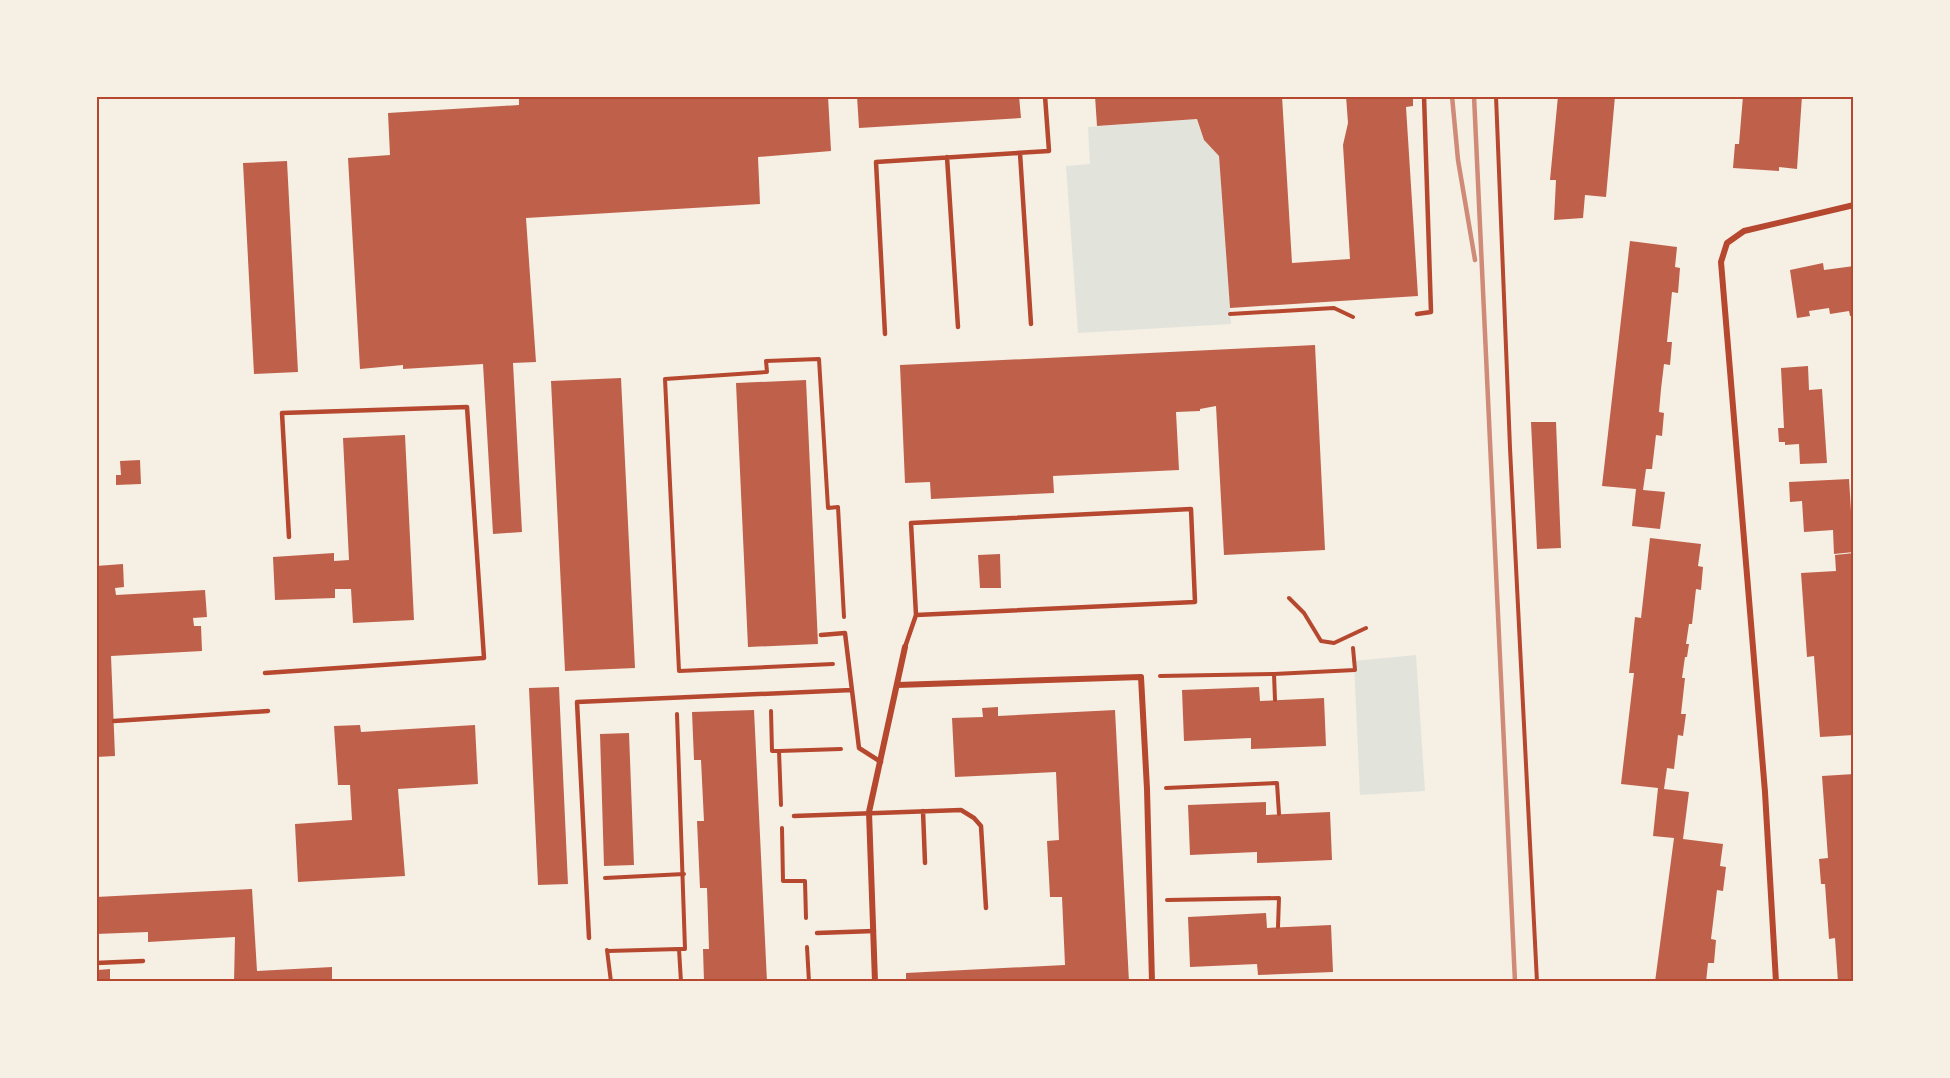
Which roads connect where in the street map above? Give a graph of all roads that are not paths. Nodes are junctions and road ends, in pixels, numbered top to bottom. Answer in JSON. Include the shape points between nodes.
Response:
{"nodes":[{"id":1,"x":1046,"y":96,"type":"edge"},
{"id":2,"x":1424,"y":96,"type":"edge"},
{"id":3,"x":1020,"y":153,"type":"junction"},
{"id":4,"x":947,"y":157,"type":"junction"},
{"id":5,"x":1854,"y":205,"type":"edge"},
{"id":6,"x":1416,"y":314,"type":"dead end"},
{"id":7,"x":1031,"y":324,"type":"dead end"},
{"id":8,"x":958,"y":327,"type":"dead end"},
{"id":9,"x":885,"y":334,"type":"dead end"},
{"id":10,"x":289,"y":537,"type":"dead end"},
{"id":11,"x":916,"y":615,"type":"junction"},
{"id":12,"x":821,"y":635,"type":"dead end"},
{"id":13,"x":905,"y":647,"type":"joint"},
{"id":14,"x":265,"y":673,"type":"dead end"},
{"id":15,"x":897,"y":685,"type":"junction"},
{"id":16,"x":852,"y":690,"type":"junction"},
{"id":17,"x":268,"y":711,"type":"dead end"},
{"id":18,"x":114,"y":721,"type":"dead end"},
{"id":19,"x":881,"y":762,"type":"junction"},
{"id":20,"x":923,"y":811,"type":"junction"},
{"id":21,"x":869,"y":812,"type":"junction"},
{"id":22,"x":795,"y":816,"type":"dead end"},
{"id":23,"x":926,"y":863,"type":"dead end"},
{"id":24,"x":986,"y":908,"type":"dead end"},
{"id":25,"x":874,"y":931,"type":"junction"},
{"id":26,"x":817,"y":933,"type":"dead end"},
{"id":27,"x":589,"y":938,"type":"road end"},
{"id":28,"x":143,"y":961,"type":"dead end"},
{"id":29,"x":96,"y":963,"type":"edge"},
{"id":30,"x":875,"y":982,"type":"edge"},
{"id":31,"x":1152,"y":982,"type":"edge"},
{"id":32,"x":1776,"y":982,"type":"edge"}],
"edges":[{"from":1,"to":3,"type":"lane","via":[[1049,151]]},
{"from":2,"to":6,"type":"lane","via":[[1431,312]]},
{"from":3,"to":4,"type":"lane"},
{"from":3,"to":7,"type":"lane"},
{"from":4,"to":8,"type":"lane"},
{"from":4,"to":9,"type":"lane","via":[[876,162]]},
{"from":5,"to":32,"type":"street","via":[[1744,231],[1727,243],[1721,262],[1765,792]]},
{"from":10,"to":14,"type":"lane","via":[[282,413],[467,406],[484,658]]},
{"from":11,"to":11,"type":"lane","via":[[911,523],[1191,509],[1195,602]]},
{"from":11,"to":13,"type":"lane"},
{"from":12,"to":16,"type":"lane","via":[[845,633]]},
{"from":13,"to":15,"type":"street"},
{"from":15,"to":19,"type":"street"},
{"from":15,"to":31,"type":"street","via":[[1141,677]]},
{"from":16,"to":19,"type":"lane","via":[[859,748]]},
{"from":16,"to":27,"type":"lane","via":[[577,702]]},
{"from":17,"to":18,"type":"lane"},
{"from":19,"to":21,"type":"street"},
{"from":20,"to":21,"type":"lane"},
{"from":20,"to":23,"type":"lane"},
{"from":20,"to":24,"type":"lane","via":[[961,810],[981,826]]},
{"from":21,"to":22,"type":"lane"},
{"from":21,"to":25,"type":"street"},
{"from":25,"to":26,"type":"lane"},
{"from":25,"to":30,"type":"street"},
{"from":28,"to":29,"type":"lane"}]}
